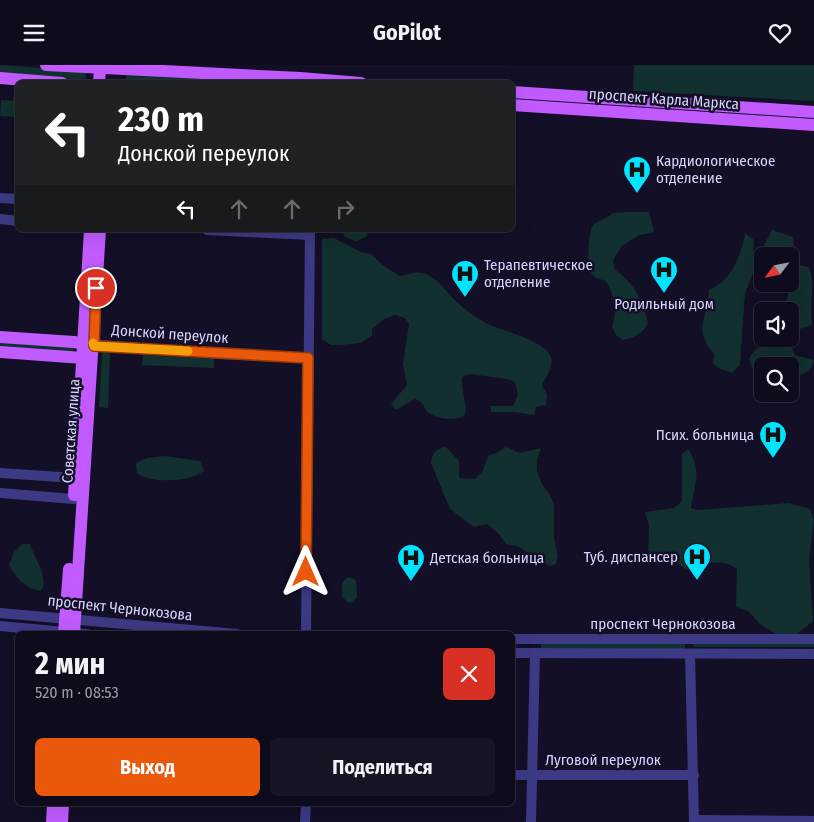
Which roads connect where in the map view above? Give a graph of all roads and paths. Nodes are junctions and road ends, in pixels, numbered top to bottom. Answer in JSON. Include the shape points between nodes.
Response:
{"nodes":[{"id":1,"x":46,"y":65,"type":"edge"},
{"id":2,"x":106,"y":70,"type":"edge"},
{"id":3,"x":0,"y":78,"type":"edge"},
{"id":4,"x":25,"y":80,"type":"edge"},
{"id":5,"x":291,"y":80,"type":"edge"},
{"id":6,"x":515,"y":92,"type":"edge"},
{"id":7,"x":515,"y":105,"type":"edge"},
{"id":8,"x":814,"y":112,"type":"edge"},
{"id":9,"x":814,"y":125,"type":"edge"},
{"id":10,"x":0,"y":198,"type":"edge"},
{"id":11,"x":15,"y":199,"type":"edge"},
{"id":12,"x":0,"y":219,"type":"edge"},
{"id":13,"x":15,"y":221,"type":"edge"},
{"id":14,"x":90,"y":232,"type":"edge"},
{"id":15,"x":100,"y":232,"type":"edge"},
{"id":16,"x":310,"y":232,"type":"edge"},
{"id":17,"x":0,"y":337,"type":"edge"},
{"id":18,"x":88,"y":344,"type":"junction"},
{"id":19,"x":0,"y":352,"type":"edge"},
{"id":20,"x":83,"y":358,"type":"junction"},
{"id":21,"x":308,"y":358,"type":"junction"},
{"id":22,"x":0,"y":473,"type":"edge"},
{"id":23,"x":75,"y":478,"type":"junction"},
{"id":24,"x":0,"y":493,"type":"edge"},
{"id":25,"x":74,"y":499,"type":"junction"},
{"id":26,"x":0,"y":613,"type":"edge"},
{"id":27,"x":70,"y":619,"type":"junction"},
{"id":28,"x":0,"y":626,"type":"edge"},
{"id":29,"x":49,"y":631,"type":"edge"},
{"id":30,"x":69,"y":631,"type":"edge"},
{"id":31,"x":204,"y":631,"type":"edge"},
{"id":32,"x":306,"y":631,"type":"edge"},
{"id":33,"x":515,"y":639,"type":"edge"},
{"id":34,"x":814,"y":639,"type":"edge"},
{"id":35,"x":515,"y":653,"type":"edge"},
{"id":36,"x":535,"y":653,"type":"junction"},
{"id":37,"x":690,"y":653,"type":"junction"},
{"id":38,"x":814,"y":654,"type":"edge"},
{"id":39,"x":515,"y":775,"type":"edge"},
{"id":40,"x":531,"y":775,"type":"junction"},
{"id":41,"x":694,"y":775,"type":"junction"},
{"id":42,"x":53,"y":806,"type":"edge"},
{"id":43,"x":63,"y":806,"type":"edge"},
{"id":44,"x":306,"y":806,"type":"edge"},
{"id":45,"x":694,"y":821,"type":"edge"},
{"id":46,"x":814,"y":821,"type":"edge"},
{"id":47,"x":52,"y":822,"type":"edge"},
{"id":48,"x":62,"y":822,"type":"edge"},
{"id":49,"x":305,"y":822,"type":"edge"},
{"id":50,"x":531,"y":822,"type":"edge"}],
"edges":[{"from":1,"to":2,"type":"main road"},
{"from":2,"to":5,"type":"main road"},
{"from":3,"to":4,"type":"main road"},
{"from":6,"to":8,"type":"main road","name":"проспект Карла Маркса"},
{"from":7,"to":9,"type":"main road","name":"проспект Карла Маркса"},
{"from":10,"to":11,"type":"street"},
{"from":12,"to":13,"type":"street"},
{"from":14,"to":18,"type":"main road","name":"Советская улица"},
{"from":15,"to":18,"type":"main road","name":"Советская улица"},
{"from":16,"to":21,"type":"street"},
{"from":17,"to":18,"type":"main road","name":"Донской переулок"},
{"from":18,"to":20,"type":"main road","name":"Советская улица"},
{"from":18,"to":21,"type":"street","name":"Донской переулок"},
{"from":18,"to":27,"type":"main road","name":"Советская улица"},
{"from":19,"to":20,"type":"main road"},
{"from":20,"to":23,"type":"main road","name":"Советская улица"},
{"from":21,"to":32,"type":"street"},
{"from":22,"to":23,"type":"street"},
{"from":23,"to":25,"type":"main road","name":"Советская улица"},
{"from":24,"to":25,"type":"street"},
{"from":25,"to":27,"type":"main road","name":"Советская улица"},
{"from":26,"to":27,"type":"street","name":"проспект Чернокозова"},
{"from":27,"to":30,"type":"main road","name":"Советская улица"},
{"from":27,"to":31,"type":"street","name":"проспект Чернокозова"},
{"from":28,"to":29,"type":"street","name":"проспект Чернокозова"},
{"from":33,"to":34,"type":"street","name":"проспект Чернокозова"},
{"from":35,"to":36,"type":"street","name":"проспект Чернокозова"},
{"from":36,"to":37,"type":"street","name":"проспект Чернокозова"},
{"from":36,"to":40,"type":"street"},
{"from":37,"to":38,"type":"street","name":"проспект Чернокозова"},
{"from":37,"to":41,"type":"street"},
{"from":39,"to":40,"type":"street","name":"Луговой переулок"},
{"from":40,"to":41,"type":"street","name":"Луговой переулок"},
{"from":40,"to":50,"type":"street"},
{"from":41,"to":45,"type":"street"},
{"from":42,"to":47,"type":"main road"},
{"from":43,"to":48,"type":"main road"},
{"from":44,"to":49,"type":"street"},
{"from":45,"to":46,"type":"street"}]}
